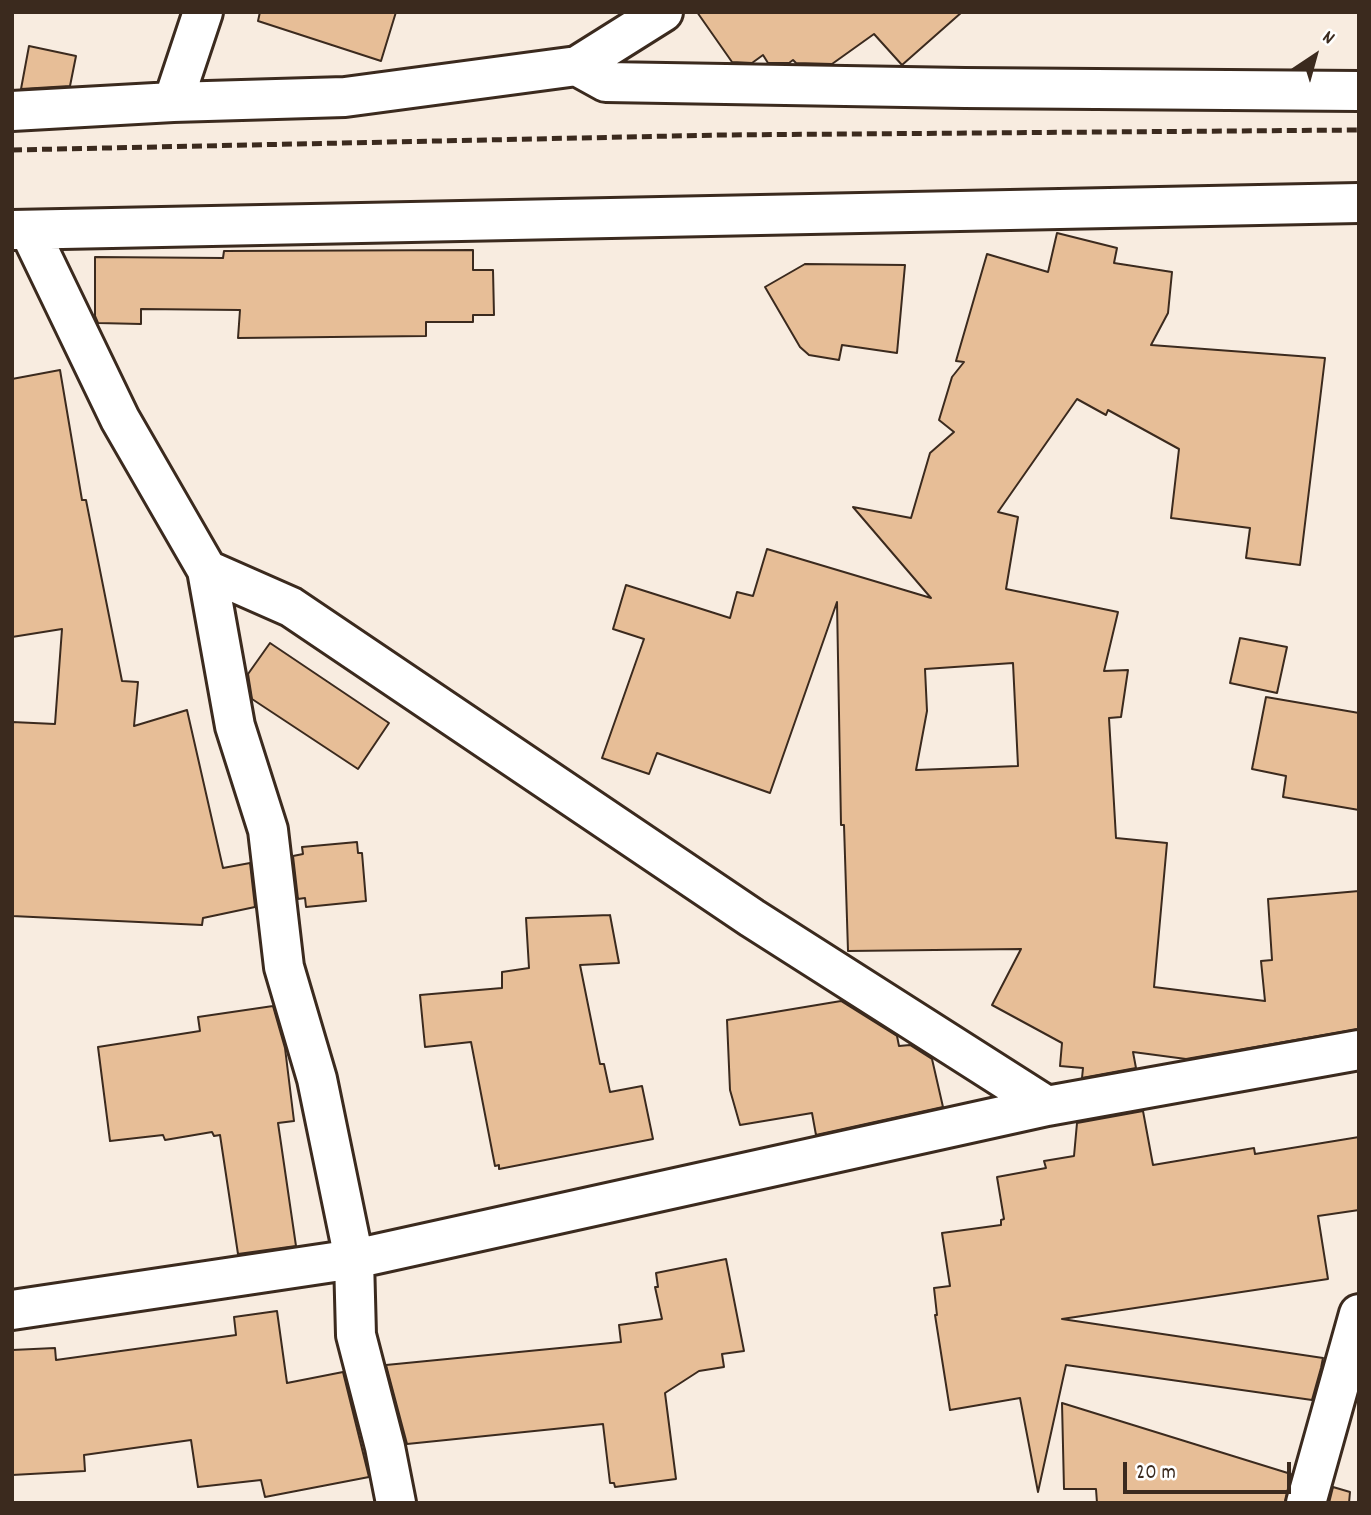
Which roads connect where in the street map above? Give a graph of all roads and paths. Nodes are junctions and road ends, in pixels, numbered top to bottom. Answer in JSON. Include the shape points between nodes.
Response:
{"nodes":[{"id":1,"x":203,"y":12,"type":"edge"},
{"id":2,"x":663,"y":12,"type":"edge"},
{"id":3,"x":577,"y":66,"type":"junction"},
{"id":4,"x":1359,"y":91,"type":"edge"},
{"id":5,"x":173,"y":102,"type":"junction"},
{"id":6,"x":12,"y":111,"type":"edge"},
{"id":7,"x":1359,"y":203,"type":"edge"},
{"id":8,"x":21,"y":230,"type":"edge"},
{"id":9,"x":207,"y":570,"type":"junction"},
{"id":10,"x":1359,"y":1050,"type":"edge"},
{"id":11,"x":1047,"y":1106,"type":"junction"},
{"id":12,"x":354,"y":1259,"type":"junction"},
{"id":13,"x":12,"y":1310,"type":"edge"},
{"id":14,"x":1359,"y":1314,"type":"edge"},
{"id":15,"x":396,"y":1503,"type":"edge"},
{"id":16,"x":1306,"y":1503,"type":"edge"}],
"edges":[{"from":1,"to":5,"type":"street"},
{"from":2,"to":3,"type":"street"},
{"from":3,"to":4,"type":"street","via":[[606,82]]},
{"from":3,"to":5,"type":"street","via":[[345,97]]},
{"from":5,"to":6,"type":"street"},
{"from":7,"to":8,"type":"street"},
{"from":8,"to":9,"type":"street","via":[[120,419]]},
{"from":9,"to":11,"type":"street","via":[[291,607],[752,918]]},
{"from":9,"to":12,"type":"street","via":[[235,726],[268,830],[284,967],[317,1079]]},
{"from":10,"to":11,"type":"street"},
{"from":11,"to":12,"type":"street"},
{"from":12,"to":13,"type":"street"},
{"from":12,"to":15,"type":"street","via":[[356,1335]]},
{"from":14,"to":16,"type":"street"}]}
